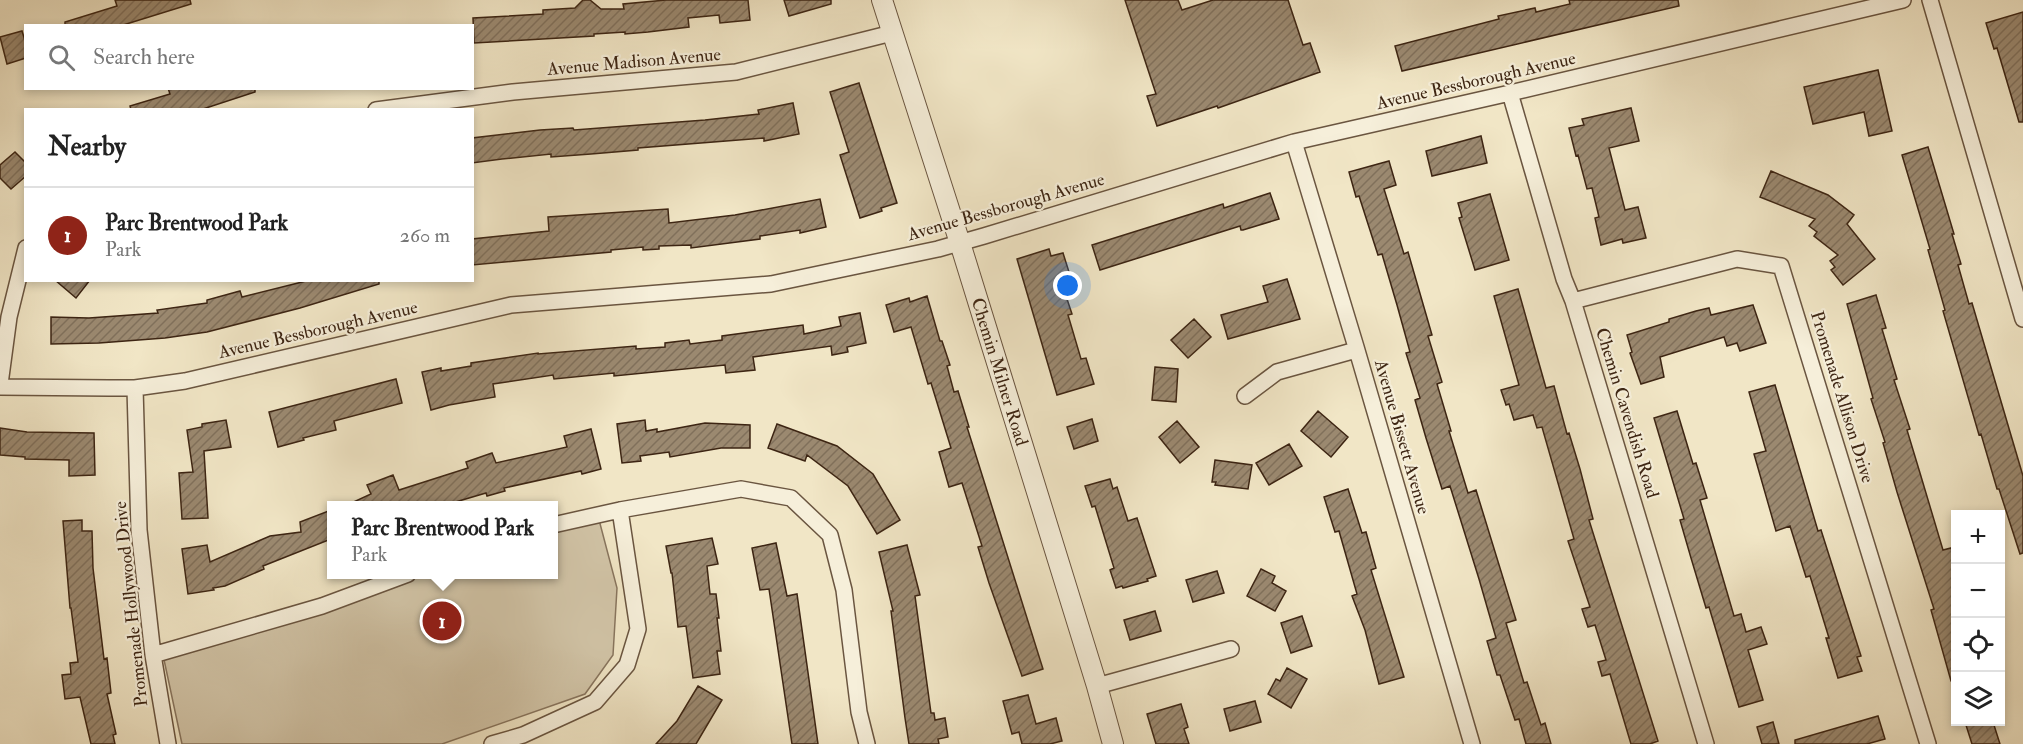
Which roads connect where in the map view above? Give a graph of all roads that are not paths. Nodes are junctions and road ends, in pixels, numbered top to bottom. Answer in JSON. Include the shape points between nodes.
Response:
{"nodes":[{"id":1,"x":882,"y":0,"type":"edge"},
{"id":2,"x":1903,"y":0,"type":"edge"},
{"id":3,"x":1930,"y":0,"type":"edge"},
{"id":4,"x":892,"y":33,"type":"junction"},
{"id":5,"x":1510,"y":93,"type":"junction"},
{"id":6,"x":391,"y":108,"type":"edge"},
{"id":7,"x":1294,"y":142,"type":"junction"},
{"id":8,"x":960,"y":243,"type":"junction"},
{"id":9,"x":24,"y":256,"type":"edge"},
{"id":10,"x":1573,"y":301,"type":"junction"},
{"id":11,"x":2023,"y":319,"type":"edge"},
{"id":12,"x":1356,"y":350,"type":"junction"},
{"id":13,"x":0,"y":385,"type":"edge"},
{"id":14,"x":135,"y":388,"type":"junction"},
{"id":15,"x":1245,"y":396,"type":"dead end"},
{"id":16,"x":620,"y":510,"type":"junction"},
{"id":17,"x":558,"y":524,"type":"edge"},
{"id":18,"x":394,"y":579,"type":"edge"},
{"id":19,"x":1231,"y":649,"type":"dead end"},
{"id":20,"x":153,"y":655,"type":"junction"},
{"id":21,"x":1097,"y":686,"type":"junction"},
{"id":22,"x":168,"y":744,"type":"edge"},
{"id":23,"x":492,"y":744,"type":"edge"},
{"id":24,"x":867,"y":744,"type":"edge"},
{"id":25,"x":1113,"y":744,"type":"edge"},
{"id":26,"x":1472,"y":744,"type":"edge"},
{"id":27,"x":1706,"y":744,"type":"edge"},
{"id":28,"x":1928,"y":744,"type":"edge"}],
"edges":[{"from":1,"to":4,"type":"street","name":"Chemin Milner Road"},
{"from":2,"to":5,"type":"street","name":"Avenue Bessborough Avenue"},
{"from":3,"to":11,"type":"street"},
{"from":4,"to":6,"type":"street","name":"Avenue Madison Avenue","via":[[736,72],[513,92]]},
{"from":4,"to":8,"type":"street","name":"Chemin Milner Road"},
{"from":5,"to":7,"type":"street","name":"Avenue Bessborough Avenue"},
{"from":5,"to":10,"type":"street","name":"Chemin Cavendish Road"},
{"from":7,"to":8,"type":"street","name":"Avenue Bessborough Avenue"},
{"from":7,"to":12,"type":"street","name":"Avenue Bissett Avenue"},
{"from":8,"to":14,"type":"street","name":"Avenue Bessborough Avenue","via":[[771,284],[511,305],[185,381]]},
{"from":8,"to":21,"type":"street","name":"Chemin Milner Road"},
{"from":9,"to":13,"type":"street","via":[[9,318]]},
{"from":10,"to":27,"type":"street","name":"Chemin Cavendish Road"},
{"from":10,"to":28,"type":"street","name":"Promenade Allison Drive","via":[[1737,259],[1781,266]]},
{"from":12,"to":15,"type":"street","via":[[1277,372]]},
{"from":12,"to":26,"type":"street","name":"Avenue Bissett Avenue"},
{"from":13,"to":14,"type":"street","name":"Avenue Bessborough Avenue"},
{"from":14,"to":20,"type":"street","name":"Promenade Hollywood Drive","via":[[139,530]]},
{"from":16,"to":17,"type":"street"},
{"from":16,"to":23,"type":"street","via":[[638,629],[627,665],[595,702],[523,735]]},
{"from":16,"to":24,"type":"street","via":[[741,489],[790,498],[830,535],[844,590],[859,712]]},
{"from":18,"to":20,"type":"street","via":[[321,606]]},
{"from":19,"to":21,"type":"street"},
{"from":20,"to":22,"type":"street","name":"Promenade Hollywood Drive"},
{"from":21,"to":25,"type":"street","name":"Chemin Milner Road"}]}
